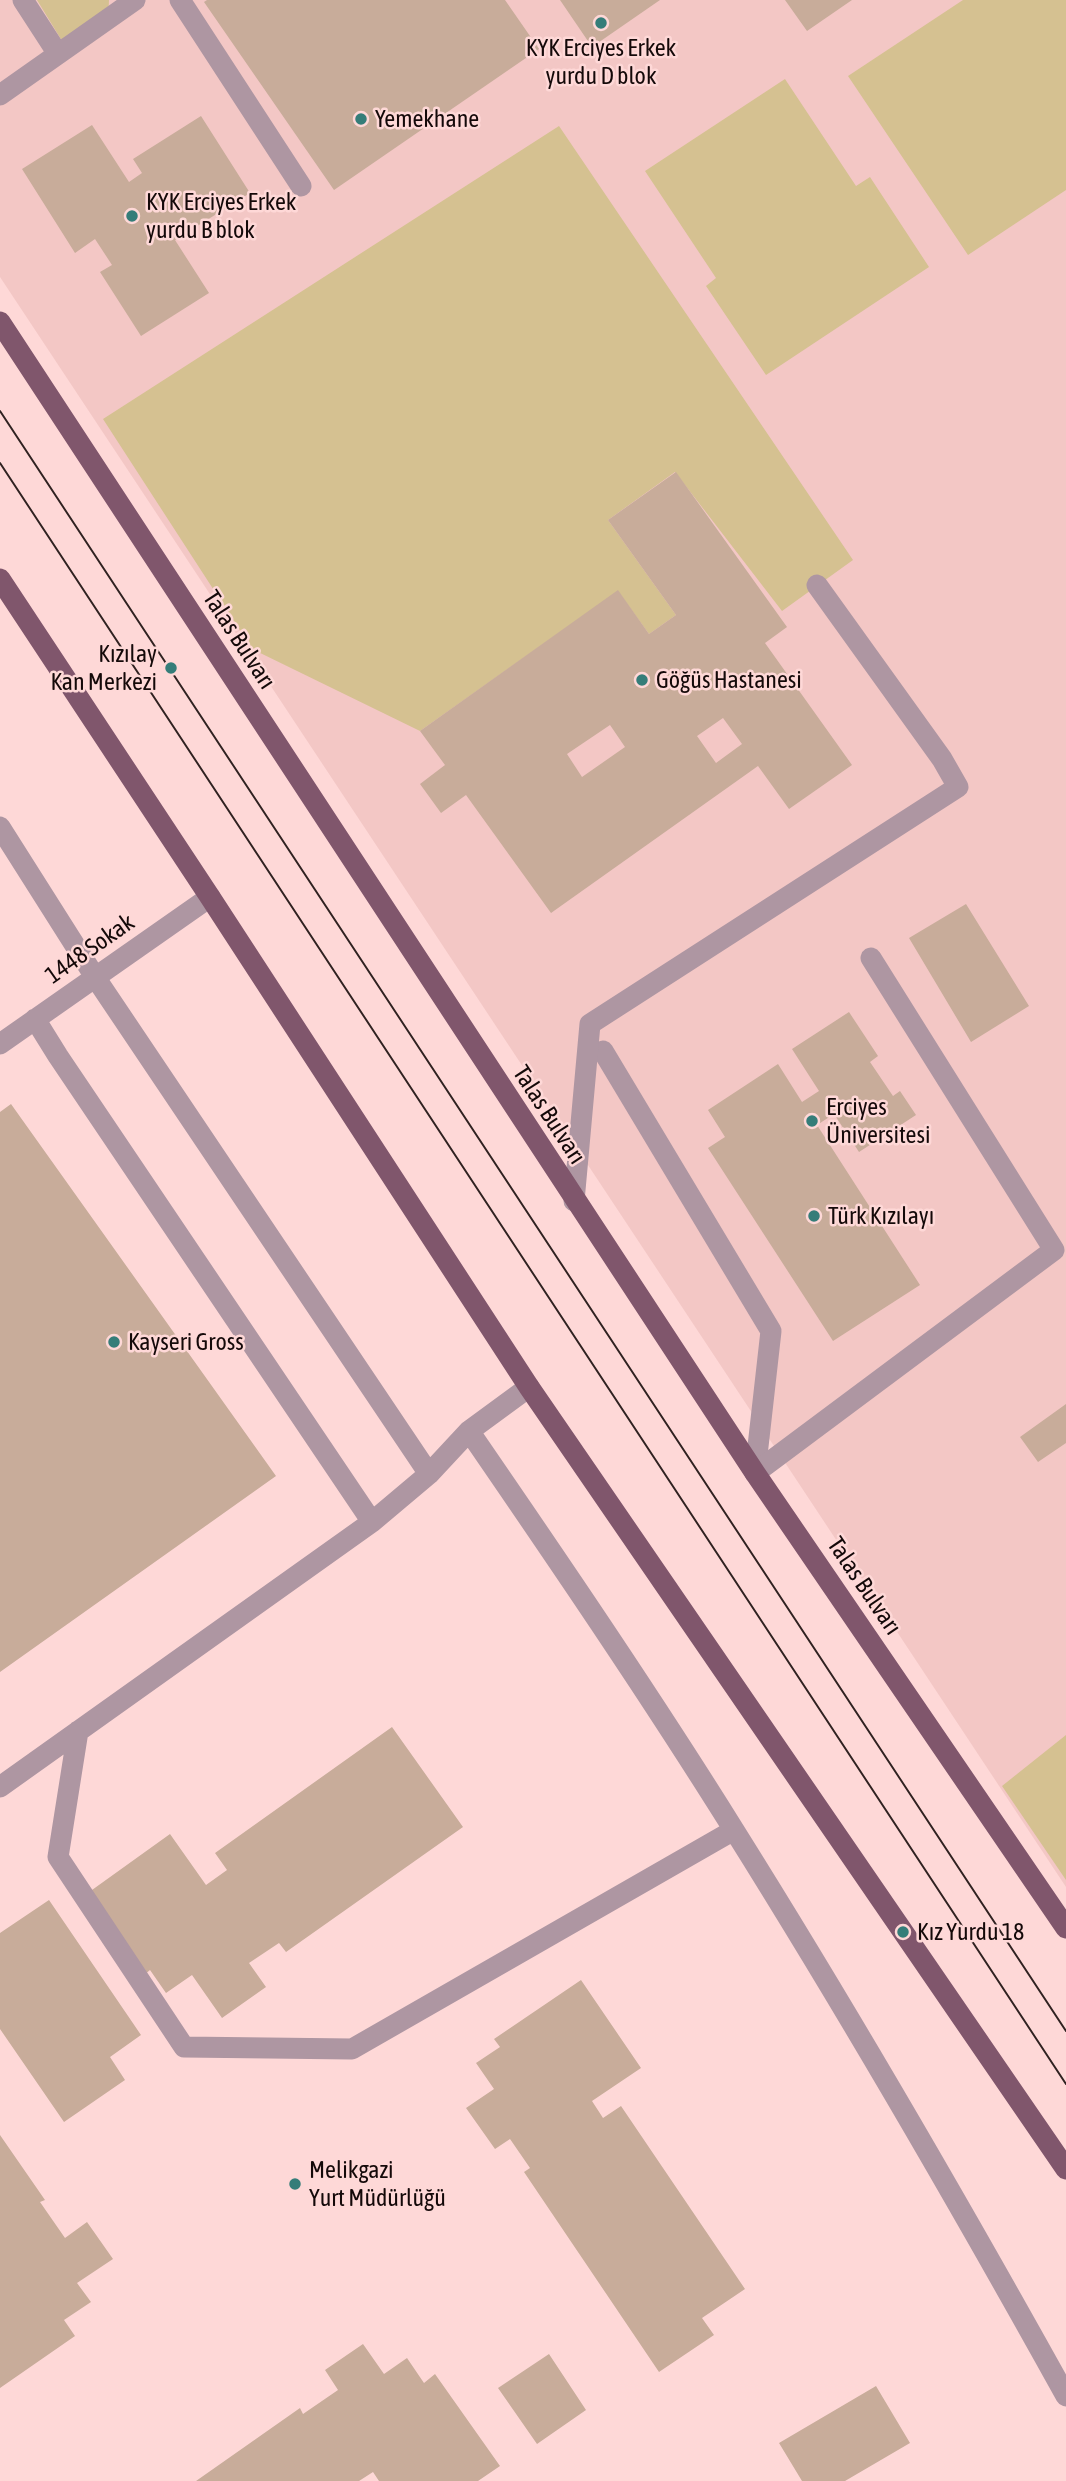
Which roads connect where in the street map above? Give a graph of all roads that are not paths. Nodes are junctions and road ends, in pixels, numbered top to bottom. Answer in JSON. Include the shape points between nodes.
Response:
{"nodes":[{"id":1,"x":23,"y":0,"type":"edge"},
{"id":2,"x":135,"y":0,"type":"edge"},
{"id":3,"x":180,"y":0,"type":"edge"},
{"id":4,"x":58,"y":54,"type":"junction"},
{"id":5,"x":0,"y":95,"type":"edge"},
{"id":6,"x":301,"y":186,"type":"dead end"},
{"id":7,"x":0,"y":323,"type":"edge"},
{"id":8,"x":0,"y":579,"type":"edge"},
{"id":9,"x":817,"y":585,"type":"dead end"},
{"id":10,"x":0,"y":827,"type":"edge"},
{"id":11,"x":211,"y":897,"type":"junction"},
{"id":12,"x":872,"y":958,"type":"dead end"},
{"id":13,"x":95,"y":977,"type":"junction"},
{"id":14,"x":35,"y":1019,"type":"junction"},
{"id":15,"x":0,"y":1044,"type":"edge"},
{"id":16,"x":603,"y":1051,"type":"dead end"},
{"id":17,"x":574,"y":1201,"type":"junction"},
{"id":18,"x":529,"y":1387,"type":"junction"},
{"id":19,"x":469,"y":1431,"type":"junction"},
{"id":20,"x":755,"y":1473,"type":"junction"},
{"id":21,"x":429,"y":1474,"type":"junction"},
{"id":22,"x":372,"y":1522,"type":"junction"},
{"id":23,"x":78,"y":1731,"type":"junction"},
{"id":24,"x":0,"y":1787,"type":"edge"},
{"id":25,"x":734,"y":1830,"type":"junction"},
{"id":26,"x":1066,"y":1928,"type":"edge"},
{"id":27,"x":1066,"y":2169,"type":"edge"},
{"id":28,"x":1066,"y":2396,"type":"edge"}],
"edges":[{"from":1,"to":4,"type":"street"},
{"from":2,"to":4,"type":"street"},
{"from":3,"to":6,"type":"street"},
{"from":4,"to":5,"type":"street"},
{"from":7,"to":17,"type":"main road","name":"Talas Bulvarı"},
{"from":8,"to":11,"type":"main road"},
{"from":9,"to":17,"type":"street","via":[[958,787],[590,1024]]},
{"from":10,"to":13,"type":"street"},
{"from":11,"to":13,"type":"street","name":"1448 Sokak"},
{"from":11,"to":18,"type":"main road"},
{"from":12,"to":20,"type":"street","via":[[1054,1250]]},
{"from":13,"to":14,"type":"street","name":"1448 Sokak"},
{"from":13,"to":21,"type":"street"},
{"from":14,"to":15,"type":"street","name":"1448 Sokak"},
{"from":14,"to":22,"type":"street"},
{"from":16,"to":20,"type":"street","via":[[771,1331]]},
{"from":17,"to":20,"type":"main road","name":"Talas Bulvarı"},
{"from":18,"to":19,"type":"street"},
{"from":18,"to":27,"type":"main road"},
{"from":19,"to":21,"type":"street"},
{"from":19,"to":25,"type":"street"},
{"from":20,"to":26,"type":"main road","name":"Talas Bulvarı"},
{"from":21,"to":22,"type":"street"},
{"from":22,"to":23,"type":"street"},
{"from":23,"to":24,"type":"street"},
{"from":23,"to":25,"type":"street","via":[[58,1857],[184,2047],[352,2049]]},
{"from":25,"to":28,"type":"street","via":[[951,2189]]}]}
